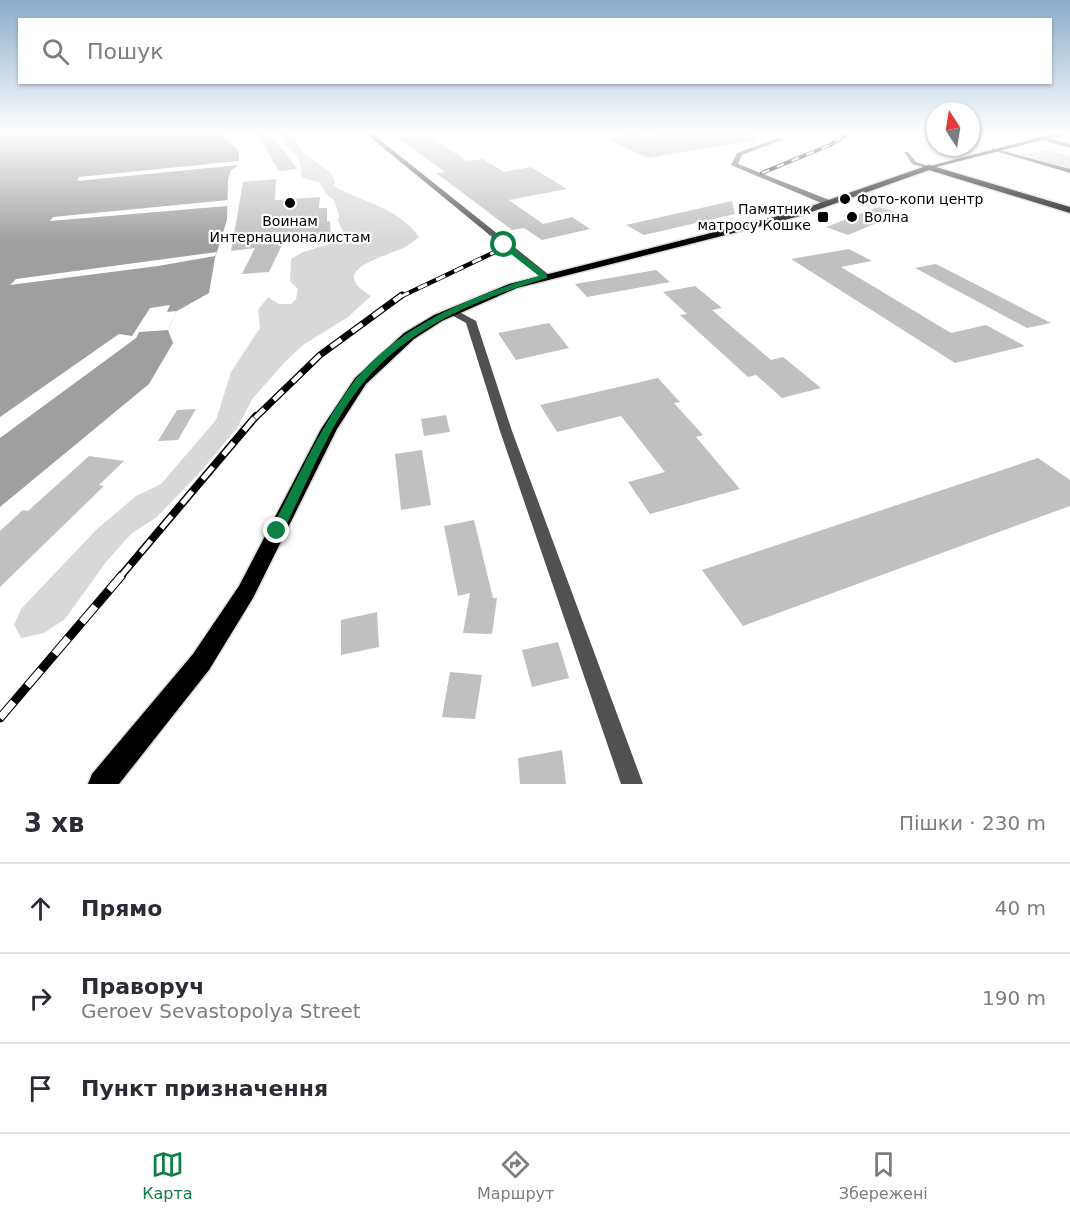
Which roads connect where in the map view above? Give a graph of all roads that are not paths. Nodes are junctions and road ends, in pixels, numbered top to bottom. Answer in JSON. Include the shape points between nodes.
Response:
{"nodes":[{"id":1,"x":411,"y":169,"type":"edge"},
{"id":2,"x":743,"y":169,"type":"edge"},
{"id":3,"x":927,"y":169,"type":"edge"},
{"id":4,"x":931,"y":169,"type":"edge"},
{"id":5,"x":829,"y":203,"type":"junction"},
{"id":6,"x":1070,"y":210,"type":"edge"},
{"id":7,"x":545,"y":276,"type":"junction"},
{"id":8,"x":452,"y":311,"type":"junction"},
{"id":9,"x":102,"y":784,"type":"edge"},
{"id":10,"x":632,"y":784,"type":"edge"}],
"edges":[{"from":1,"to":7,"type":"street"},
{"from":2,"to":5,"type":"street"},
{"from":3,"to":5,"type":"main road"},
{"from":4,"to":6,"type":"main road"},
{"from":5,"to":7,"type":"main road","via":[[736,231]]},
{"from":7,"to":8,"type":"main road"},
{"from":8,"to":9,"type":"main road","via":[[409,336],[360,381],[328,429],[246,592],[201,662]]},
{"from":8,"to":10,"type":"street","via":[[471,321],[506,431]]}]}
